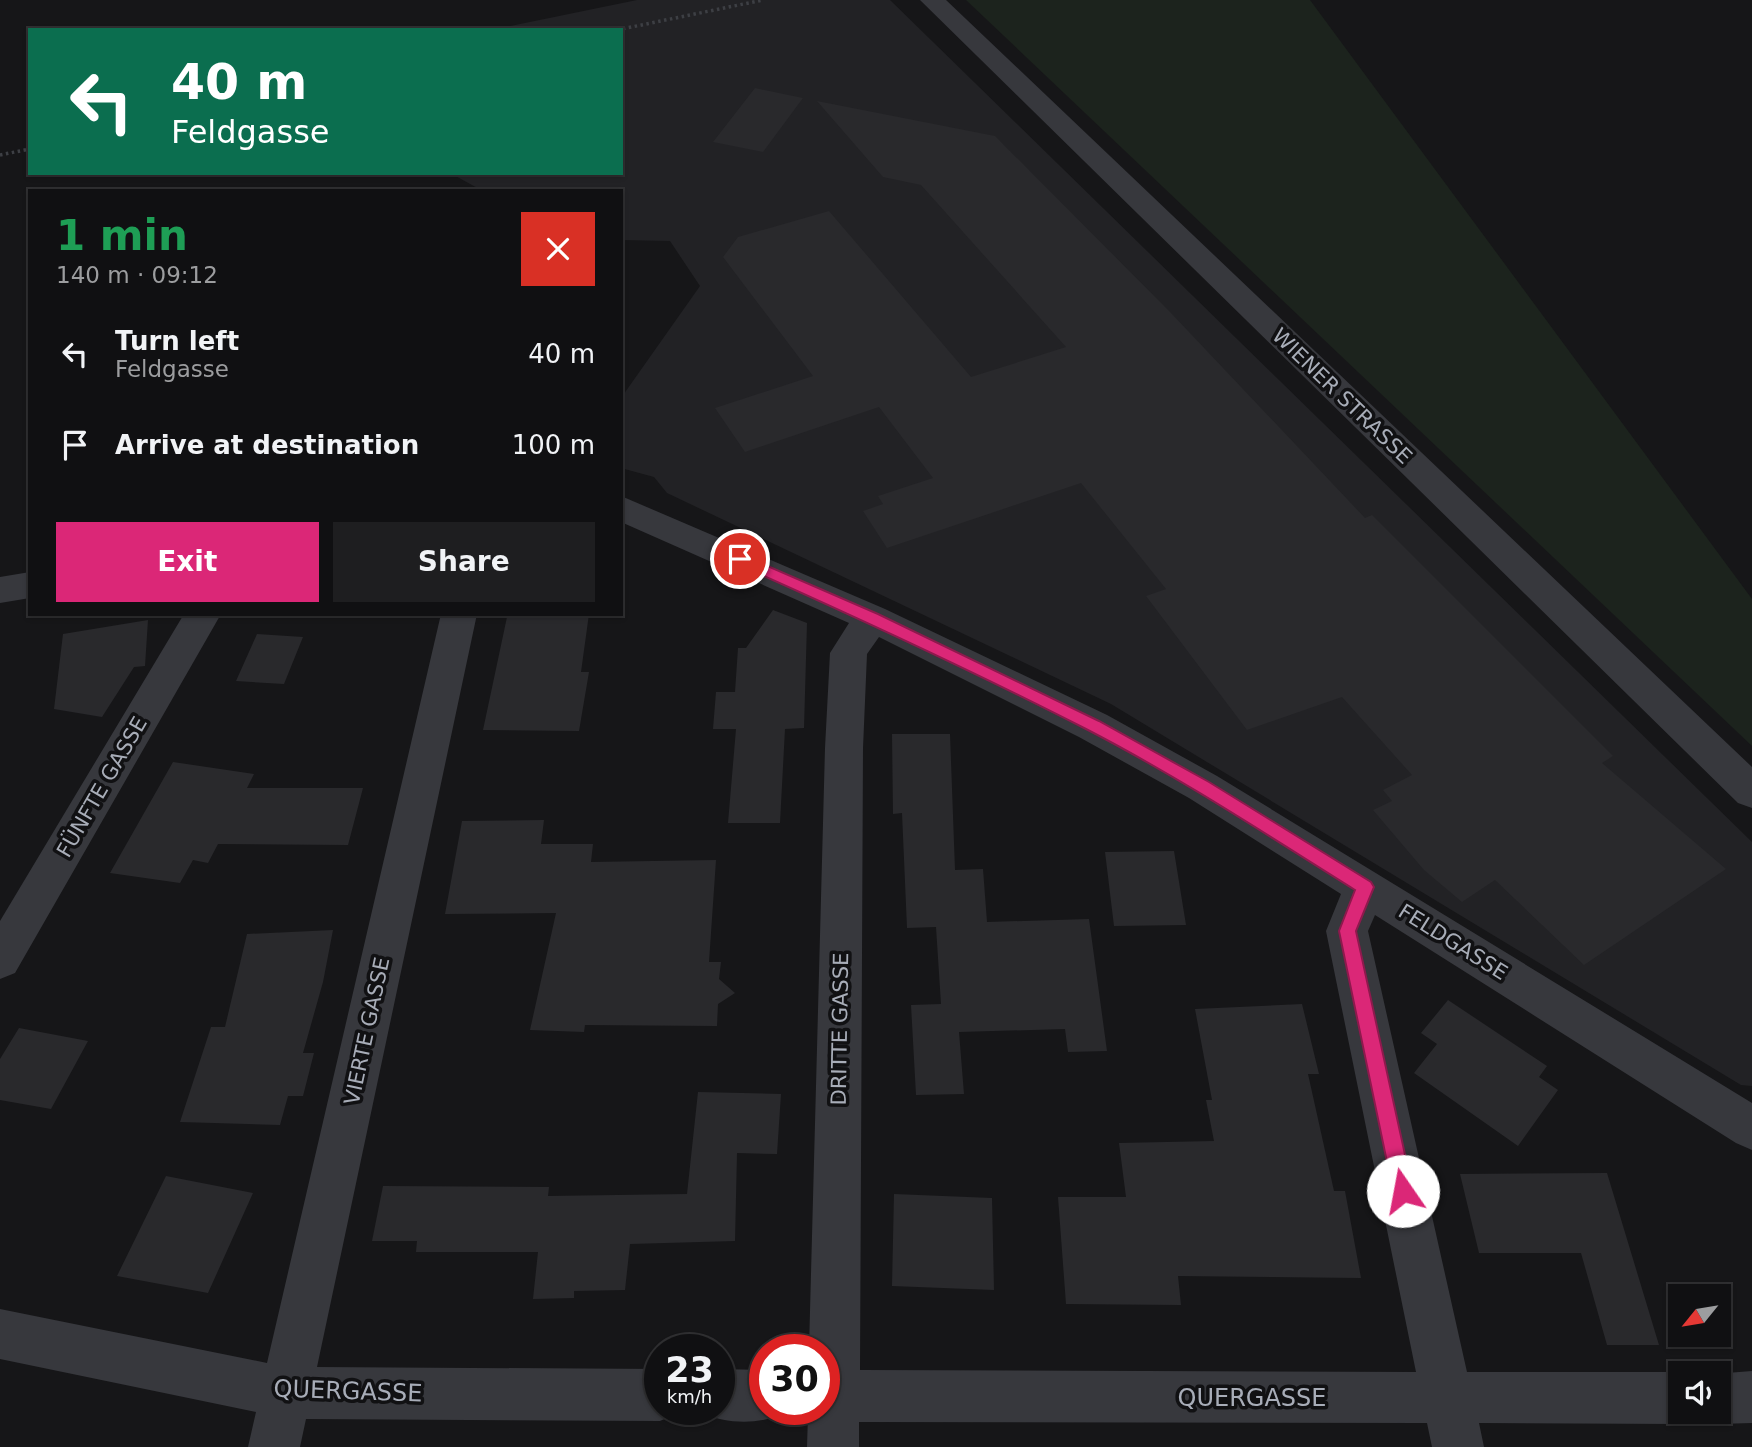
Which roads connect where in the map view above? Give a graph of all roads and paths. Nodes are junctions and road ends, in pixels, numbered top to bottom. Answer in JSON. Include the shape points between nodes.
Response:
{"nodes":[{"id":1,"x":763,"y":0,"type":"edge"},
{"id":2,"x":932,"y":0,"type":"edge"},
{"id":3,"x":623,"y":29,"type":"edge"},
{"id":4,"x":28,"y":149,"type":"edge"},
{"id":5,"x":0,"y":155,"type":"edge"},
{"id":6,"x":623,"y":509,"type":"edge"},
{"id":7,"x":28,"y":585,"type":"edge"},
{"id":8,"x":0,"y":590,"type":"edge"},
{"id":9,"x":202,"y":616,"type":"edge"},
{"id":10,"x":459,"y":616,"type":"edge"},
{"id":11,"x":872,"y":618,"type":"junction"},
{"id":12,"x":1752,"y":792,"type":"edge"},
{"id":13,"x":1365,"y":887,"type":"junction"},
{"id":14,"x":0,"y":960,"type":"edge"},
{"id":15,"x":1752,"y":1128,"type":"edge"},
{"id":16,"x":0,"y":1334,"type":"edge"},
{"id":17,"x":830,"y":1334,"type":"edge"},
{"id":18,"x":287,"y":1393,"type":"junction"},
{"id":19,"x":644,"y":1395,"type":"edge"},
{"id":20,"x":840,"y":1396,"type":"edge"},
{"id":21,"x":1752,"y":1397,"type":"edge"},
{"id":22,"x":1731,"y":1398,"type":"edge"},
{"id":23,"x":1668,"y":1399,"type":"edge"},
{"id":24,"x":1453,"y":1423,"type":"edge"},
{"id":25,"x":831,"y":1425,"type":"edge"},
{"id":26,"x":274,"y":1447,"type":"edge"},
{"id":27,"x":833,"y":1447,"type":"edge"}],
"edges":[{"from":1,"to":3,"type":"path"},
{"from":2,"to":12,"type":"street","name":"WIENER STRASSE"},
{"from":4,"to":5,"type":"path"},
{"from":6,"to":11,"type":"street","name":"FELDGASSE"},
{"from":7,"to":8,"type":"street"},
{"from":9,"to":14,"type":"street","name":"FÜNFTE GASSE"},
{"from":10,"to":18,"type":"street","name":"VIERTE GASSE"},
{"from":11,"to":13,"type":"street","name":"FELDGASSE","via":[[1093,726],[1203,787]]},
{"from":11,"to":17,"type":"street","name":"DRITTE GASSE","via":[[849,653]]},
{"from":13,"to":15,"type":"street","name":"FELDGASSE"},
{"from":13,"to":24,"type":"street","via":[[1347,931]]},
{"from":16,"to":18,"type":"street","name":"QUERGASSE"},
{"from":18,"to":19,"type":"street","name":"QUERGASSE"},
{"from":18,"to":26,"type":"street","name":"VIERTE GASSE"},
{"from":20,"to":24,"type":"street","name":"QUERGASSE"},
{"from":21,"to":22,"type":"street"},
{"from":23,"to":24,"type":"street","name":"QUERGASSE"},
{"from":25,"to":27,"type":"street","name":"DRITTE GASSE"}]}
